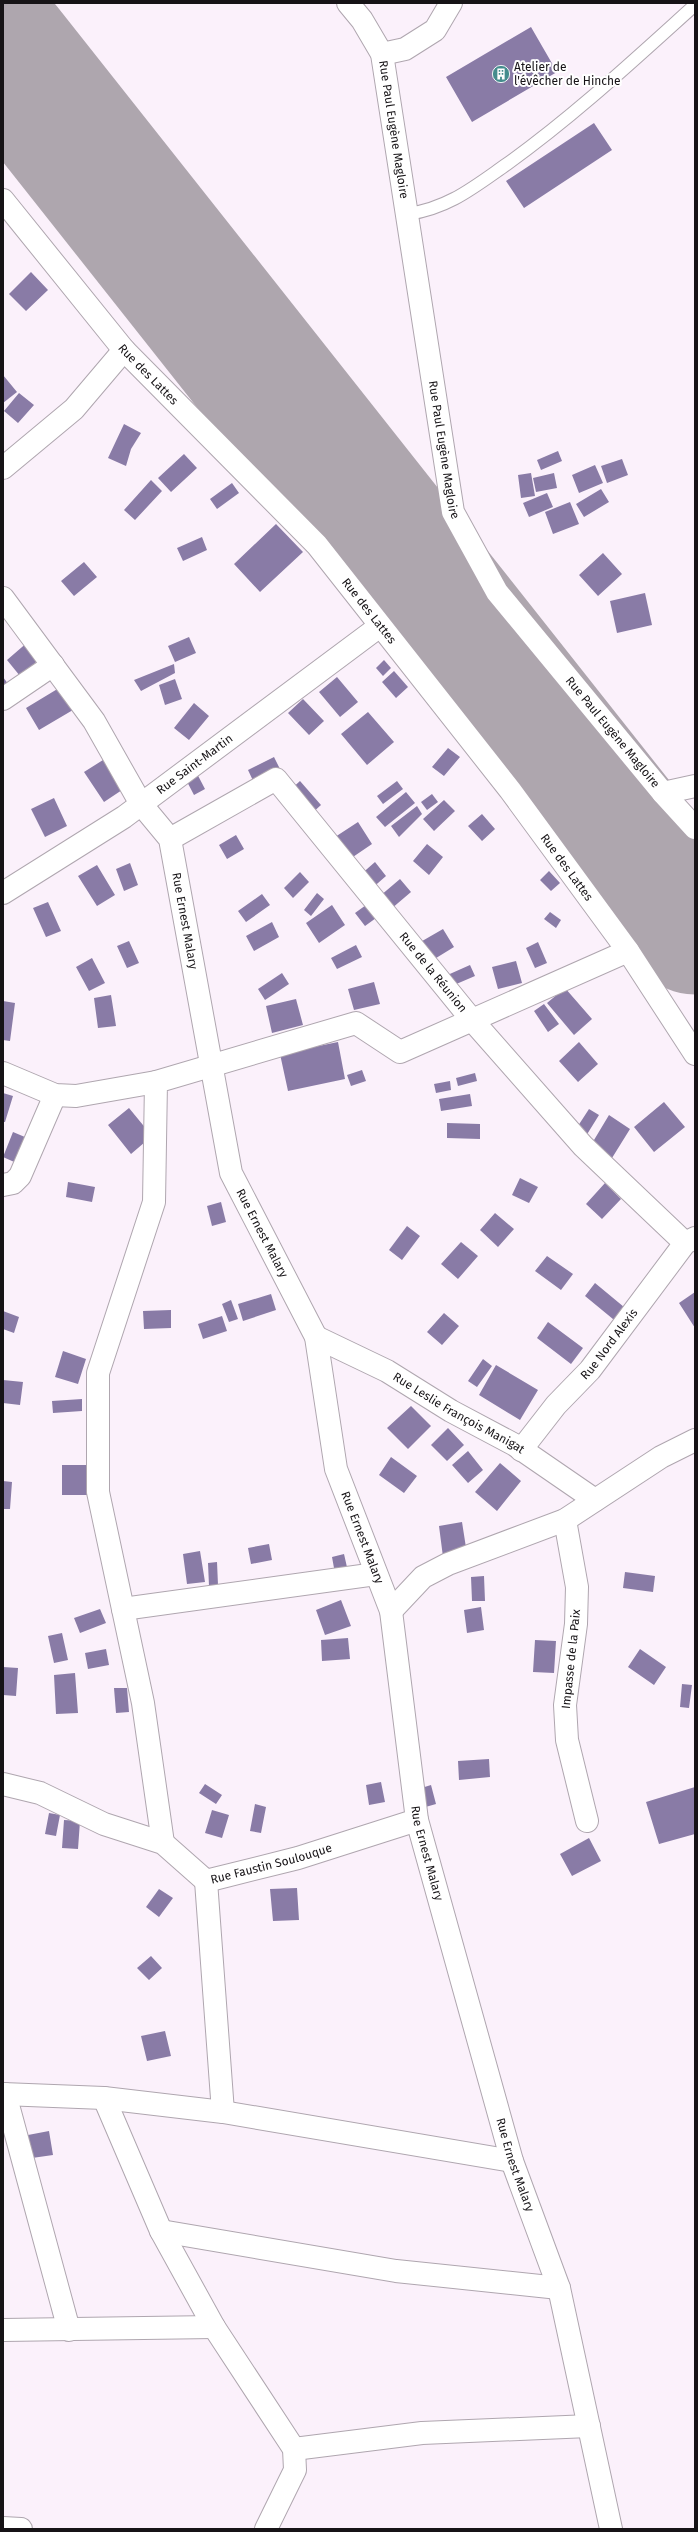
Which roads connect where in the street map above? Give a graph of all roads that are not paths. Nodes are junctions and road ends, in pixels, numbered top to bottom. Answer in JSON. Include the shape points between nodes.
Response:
{"nodes":[{"id":1,"x":348,"y":3,"type":"edge"},
{"id":2,"x":451,"y":3,"type":"edge"},
{"id":3,"x":695,"y":5,"type":"edge"},
{"id":4,"x":382,"y":54,"type":"junction"},
{"id":5,"x":3,"y":200,"type":"edge"},
{"id":6,"x":408,"y":214,"type":"junction"},
{"id":7,"x":124,"y":350,"type":"junction"},
{"id":8,"x":3,"y":468,"type":"edge"},
{"id":9,"x":3,"y":598,"type":"edge"},
{"id":10,"x":380,"y":626,"type":"junction"},
{"id":11,"x":53,"y":665,"type":"junction"},
{"id":12,"x":3,"y":699,"type":"edge"},
{"id":13,"x":695,"y":786,"type":"edge"},
{"id":14,"x":663,"y":793,"type":"junction"},
{"id":15,"x":141,"y":804,"type":"junction"},
{"id":16,"x":695,"y":828,"type":"edge"},
{"id":17,"x":170,"y":839,"type":"junction"},
{"id":18,"x":3,"y":893,"type":"edge"},
{"id":19,"x":628,"y":951,"type":"junction"},
{"id":20,"x":472,"y":1020,"type":"junction"},
{"id":21,"x":695,"y":1054,"type":"edge"},
{"id":22,"x":212,"y":1066,"type":"junction"},
{"id":23,"x":3,"y":1073,"type":"edge"},
{"id":24,"x":156,"y":1082,"type":"junction"},
{"id":25,"x":55,"y":1095,"type":"junction"},
{"id":26,"x":3,"y":1185,"type":"edge"},
{"id":27,"x":690,"y":1240,"type":"edge"},
{"id":28,"x":316,"y":1337,"type":"junction"},
{"id":29,"x":695,"y":1440,"type":"edge"},
{"id":30,"x":521,"y":1450,"type":"junction"},
{"id":31,"x":595,"y":1500,"type":"junction"},
{"id":32,"x":565,"y":1520,"type":"junction"},
{"id":33,"x":376,"y":1574,"type":"junction"},
{"id":34,"x":123,"y":1609,"type":"junction"},
{"id":35,"x":391,"y":1611,"type":"junction"},
{"id":36,"x":3,"y":1784,"type":"edge"},
{"id":37,"x":417,"y":1820,"type":"junction"},
{"id":38,"x":587,"y":1821,"type":"dead end"},
{"id":39,"x":163,"y":1843,"type":"junction"},
{"id":40,"x":206,"y":1881,"type":"junction"},
{"id":41,"x":4,"y":2094,"type":"edge"},
{"id":42,"x":104,"y":2098,"type":"junction"},
{"id":43,"x":223,"y":2112,"type":"junction"},
{"id":44,"x":512,"y":2161,"type":"junction"},
{"id":45,"x":161,"y":2231,"type":"junction"},
{"id":46,"x":559,"y":2288,"type":"junction"},
{"id":47,"x":214,"y":2328,"type":"junction"},
{"id":48,"x":3,"y":2330,"type":"edge"},
{"id":49,"x":69,"y":2330,"type":"junction"},
{"id":50,"x":589,"y":2426,"type":"junction"},
{"id":51,"x":294,"y":2449,"type":"junction"},
{"id":52,"x":3,"y":2528,"type":"edge"},
{"id":53,"x":21,"y":2529,"type":"edge"},
{"id":54,"x":266,"y":2529,"type":"edge"},
{"id":55,"x":611,"y":2529,"type":"edge"}],
"edges":[{"from":1,"to":4,"type":"street","name":"Rue Paul Eugène Magloire","via":[[362,20]]},
{"from":2,"to":4,"type":"street","via":[[435,30],[405,49]]},
{"from":3,"to":6,"type":"lane","via":[[601,91],[543,138],[457,199],[430,211]]},
{"from":4,"to":6,"type":"street","name":"Rue Paul Eugène Magloire"},
{"from":5,"to":7,"type":"street","name":"Rue des Lattes"},
{"from":6,"to":14,"type":"street","name":"Rue Paul Eugène Magloire","via":[[453,512],[497,592]]},
{"from":7,"to":8,"type":"street","via":[[74,409]]},
{"from":7,"to":10,"type":"street","name":"Rue des Lattes","via":[[317,545]]},
{"from":9,"to":11,"type":"street","name":"Rue Ernest Malary"},
{"from":10,"to":15,"type":"street","name":"Rue Saint-Martin"},
{"from":10,"to":19,"type":"street","name":"Rue des Lattes","via":[[510,790]]},
{"from":11,"to":12,"type":"street"},
{"from":11,"to":15,"type":"street","name":"Rue Ernest Malary","via":[[94,721]]},
{"from":13,"to":14,"type":"street"},
{"from":14,"to":16,"type":"street","name":"Rue Paul Eugène Magloire"},
{"from":15,"to":17,"type":"street","name":"Rue Ernest Malary"},
{"from":15,"to":18,"type":"street","name":"Rue Saint-Martin"},
{"from":17,"to":20,"type":"street","name":"Rue de la Réunion","via":[[276,779]]},
{"from":17,"to":22,"type":"street","name":"Rue Ernest Malary"},
{"from":19,"to":20,"type":"street"},
{"from":19,"to":21,"type":"street","name":"Rue des Lattes"},
{"from":20,"to":22,"type":"street","via":[[400,1052],[356,1023]]},
{"from":20,"to":27,"type":"street","name":"Rue de la Réunion","via":[[582,1146]]},
{"from":22,"to":24,"type":"street"},
{"from":22,"to":28,"type":"street","name":"Rue Ernest Malary","via":[[231,1173]]},
{"from":23,"to":25,"type":"street"},
{"from":24,"to":25,"type":"street","via":[[76,1096]]},
{"from":24,"to":34,"type":"street","via":[[154,1202],[98,1373],[98,1492]]},
{"from":25,"to":26,"type":"street","via":[[20,1176],[13,1182]]},
{"from":27,"to":30,"type":"street","name":"Rue Nord Alexis","via":[[590,1370],[556,1405]]},
{"from":28,"to":30,"type":"street","name":"Rue Leslie François Manigat","via":[[387,1371]]},
{"from":28,"to":33,"type":"street","name":"Rue Ernest Malary","via":[[336,1469]]},
{"from":29,"to":31,"type":"street","via":[[661,1457]]},
{"from":30,"to":31,"type":"street","name":"Rue Leslie François Manigat"},
{"from":31,"to":32,"type":"street"},
{"from":32,"to":35,"type":"street","via":[[448,1564],[423,1577]]},
{"from":32,"to":38,"type":"street","name":"Impasse de la Paix","via":[[577,1587],[576,1624],[565,1705],[567,1740]]},
{"from":33,"to":34,"type":"street"},
{"from":33,"to":35,"type":"street","name":"Rue Ernest Malary"},
{"from":34,"to":39,"type":"street","via":[[143,1703]]},
{"from":35,"to":37,"type":"street","name":"Rue Ernest Malary"},
{"from":36,"to":39,"type":"street","name":"Rue Faustin Soulouque","via":[[40,1792],[104,1824]]},
{"from":37,"to":40,"type":"street","name":"Rue Faustin Soulouque","via":[[298,1858]]},
{"from":37,"to":44,"type":"street","name":"Rue Ernest Malary"},
{"from":39,"to":40,"type":"street","name":"Rue Faustin Soulouque"},
{"from":40,"to":43,"type":"street"},
{"from":41,"to":42,"type":"street"},
{"from":41,"to":49,"type":"street"},
{"from":42,"to":43,"type":"street"},
{"from":42,"to":45,"type":"street"},
{"from":43,"to":44,"type":"street"},
{"from":44,"to":46,"type":"street","name":"Rue Ernest Malary"},
{"from":45,"to":46,"type":"street","via":[[396,2271]]},
{"from":45,"to":47,"type":"street"},
{"from":46,"to":50,"type":"street","name":"Rue Ernest Malary"},
{"from":47,"to":49,"type":"street"},
{"from":47,"to":51,"type":"street"},
{"from":48,"to":49,"type":"street"},
{"from":50,"to":51,"type":"street","via":[[422,2433]]},
{"from":50,"to":55,"type":"street","name":"Rue Ernest Malary"},
{"from":51,"to":54,"type":"street","via":[[295,2470]]},
{"from":52,"to":53,"type":"street"}]}
